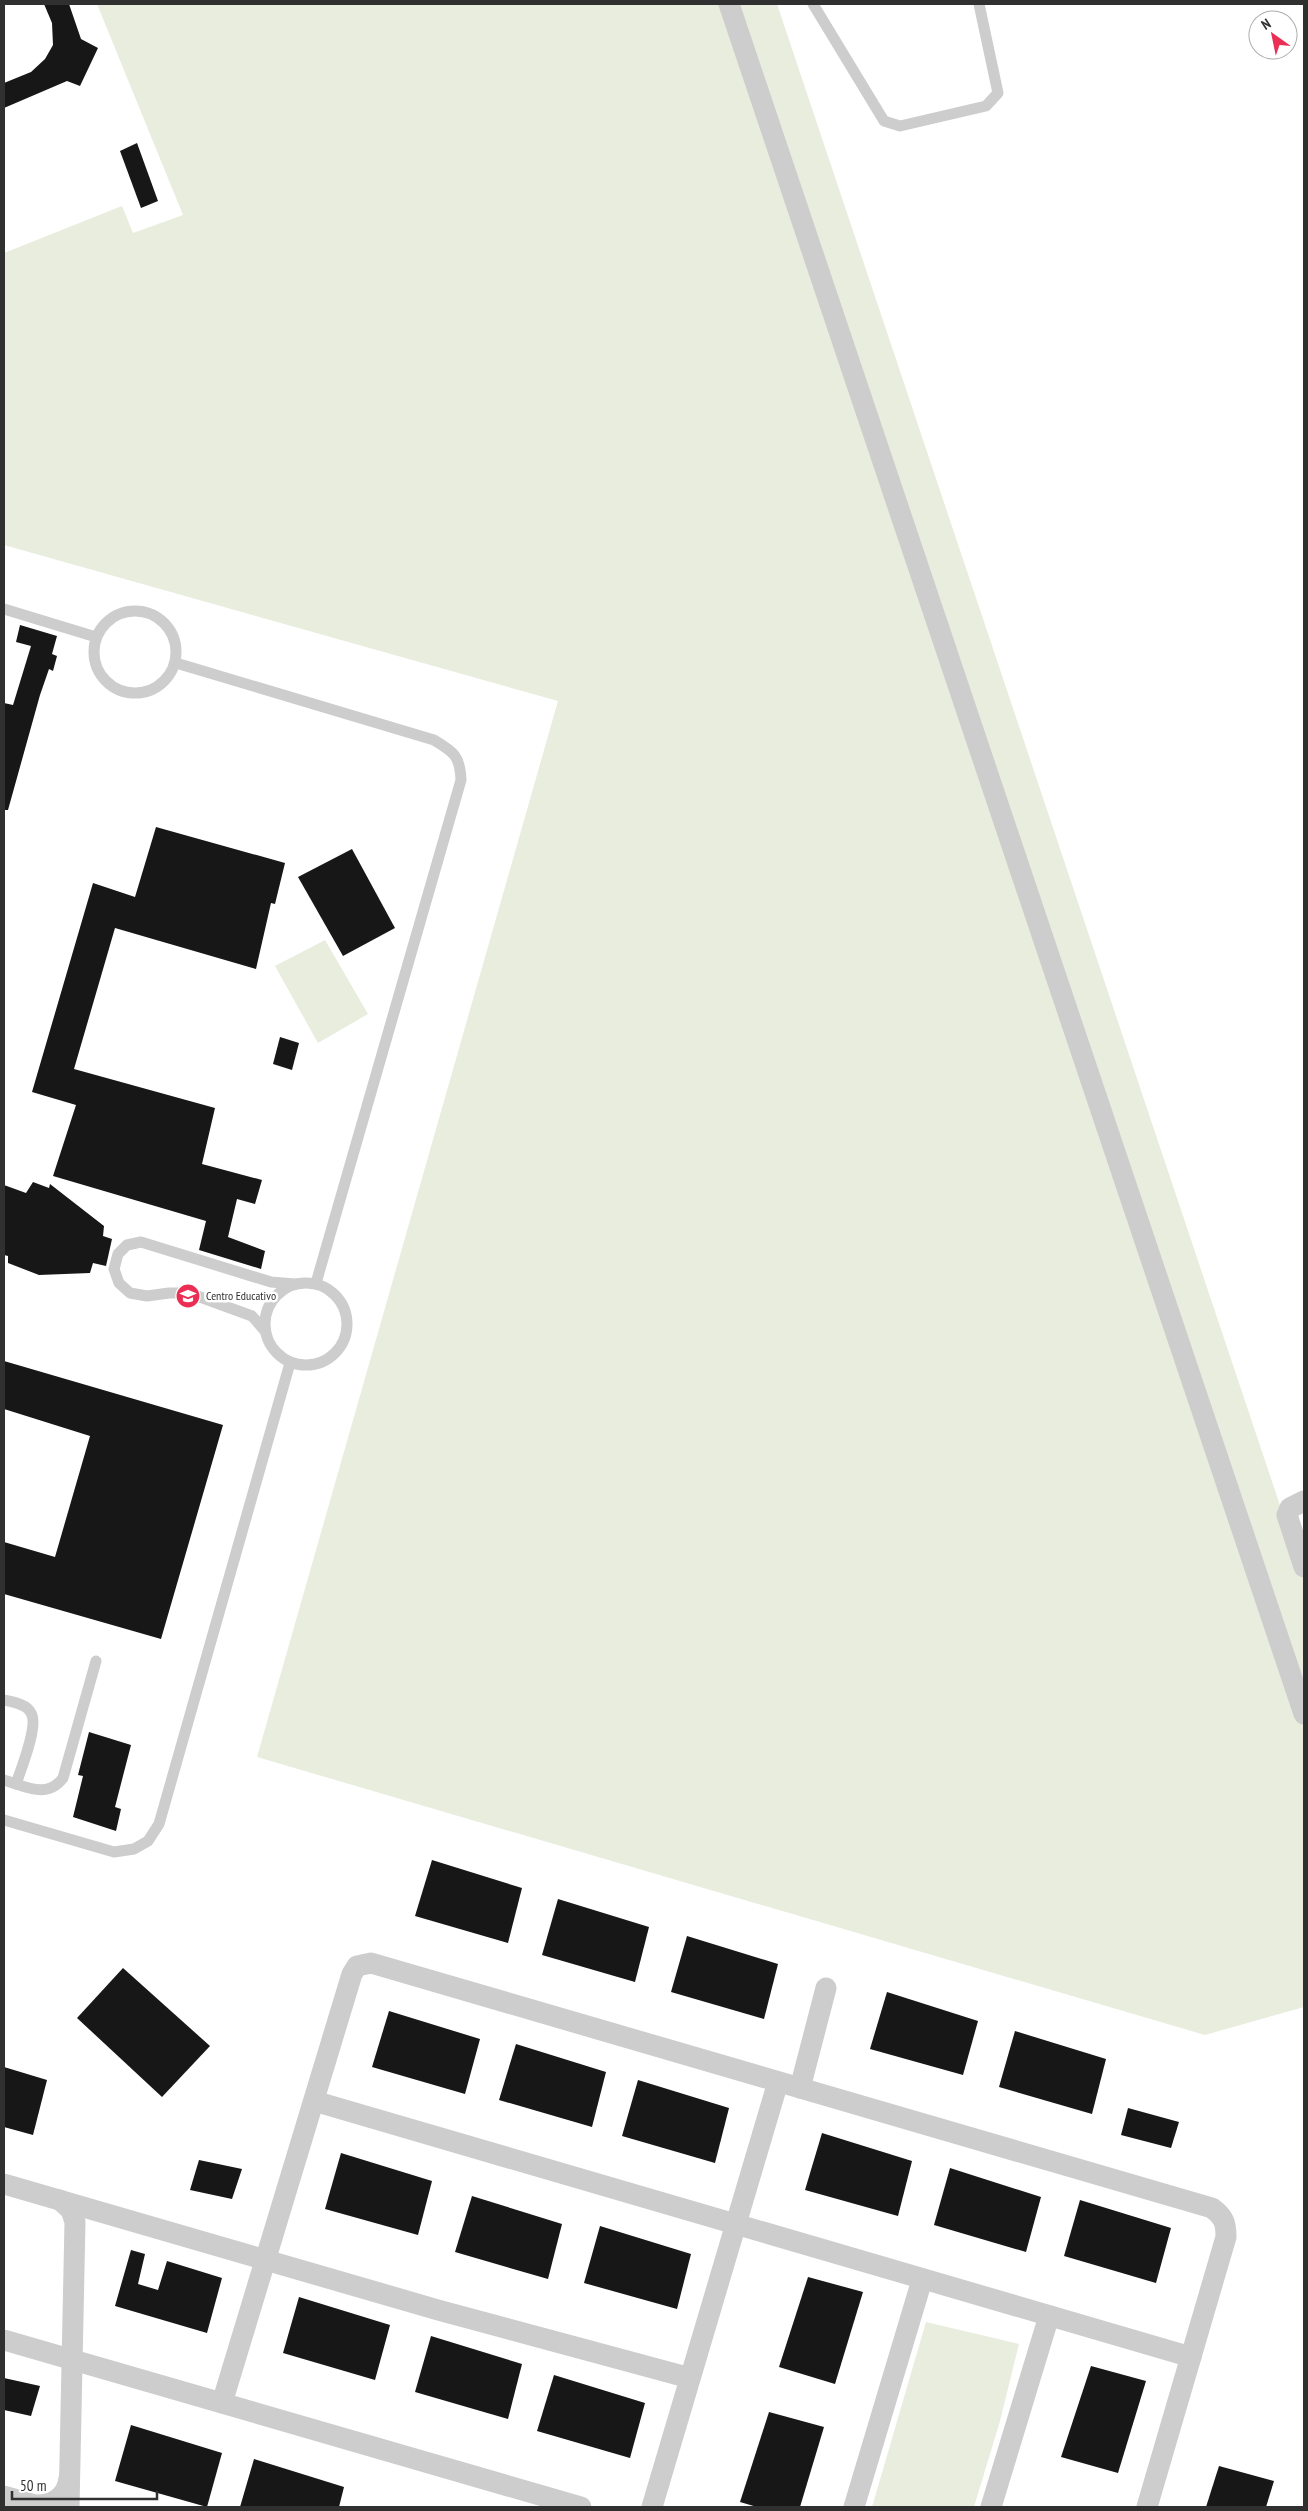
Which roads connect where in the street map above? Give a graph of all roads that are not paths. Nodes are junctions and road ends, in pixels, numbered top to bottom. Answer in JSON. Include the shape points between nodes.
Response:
{"nodes":[{"id":1,"x":729,"y":4,"type":"edge"},
{"id":2,"x":813,"y":4,"type":"edge"},
{"id":3,"x":979,"y":4,"type":"edge"},
{"id":4,"x":4,"y":609,"type":"edge"},
{"id":5,"x":96,"y":637,"type":"junction"},
{"id":6,"x":176,"y":663,"type":"junction"},
{"id":7,"x":295,"y":1284,"type":"junction"},
{"id":8,"x":316,"y":1284,"type":"junction"},
{"id":9,"x":265,"y":1332,"type":"junction"},
{"id":10,"x":290,"y":1363,"type":"junction"},
{"id":11,"x":1304,"y":1501,"type":"edge"},
{"id":12,"x":1304,"y":1567,"type":"edge"},
{"id":13,"x":96,"y":1661,"type":"dead end"},
{"id":14,"x":4,"y":1700,"type":"edge"},
{"id":15,"x":1304,"y":1714,"type":"edge"},
{"id":16,"x":4,"y":1780,"type":"edge"},
{"id":17,"x":16,"y":1784,"type":"junction"},
{"id":18,"x":4,"y":1820,"type":"edge"},
{"id":19,"x":826,"y":1988,"type":"dead end"},
{"id":20,"x":778,"y":2082,"type":"junction"},
{"id":21,"x":800,"y":2088,"type":"junction"},
{"id":22,"x":314,"y":2101,"type":"junction"},
{"id":23,"x":4,"y":2184,"type":"edge"},
{"id":24,"x":60,"y":2200,"type":"junction"},
{"id":25,"x":102,"y":2212,"type":"junction"},
{"id":26,"x":735,"y":2226,"type":"junction"},
{"id":27,"x":75,"y":2227,"type":"junction"},
{"id":28,"x":266,"y":2260,"type":"junction"},
{"id":29,"x":922,"y":2280,"type":"junction"},
{"id":30,"x":1049,"y":2316,"type":"junction"},
{"id":31,"x":4,"y":2340,"type":"edge"},
{"id":32,"x":1191,"y":2357,"type":"junction"},
{"id":33,"x":72,"y":2360,"type":"junction"},
{"id":34,"x":690,"y":2378,"type":"junction"},
{"id":35,"x":222,"y":2404,"type":"junction"},
{"id":36,"x":69,"y":2476,"type":"junction"},
{"id":37,"x":4,"y":2496,"type":"edge"},
{"id":38,"x":39,"y":2506,"type":"edge"},
{"id":39,"x":69,"y":2507,"type":"edge"},
{"id":40,"x":581,"y":2507,"type":"edge"},
{"id":41,"x":652,"y":2507,"type":"edge"},
{"id":42,"x":854,"y":2507,"type":"edge"},
{"id":43,"x":991,"y":2507,"type":"edge"},
{"id":44,"x":1147,"y":2507,"type":"edge"}],
"edges":[{"from":1,"to":15,"type":"street"},
{"from":2,"to":3,"type":"lane","via":[[884,122],[900,126],[986,106],[998,93]]},
{"from":4,"to":5,"type":"lane"},
{"from":5,"to":6,"type":"lane","via":[[104,625],[121,614],[141,611],[155,615],[174,636]]},
{"from":5,"to":6,"type":"lane","via":[[95,664],[110,686],[122,692],[142,692],[161,685]]},
{"from":6,"to":8,"type":"lane","via":[[434,740],[452,751],[460,764],[461,780]]},
{"from":7,"to":8,"type":"lane"},
{"from":7,"to":9,"type":"lane","via":[[277,1294],[266,1311]]},
{"from":7,"to":9,"type":"lane","via":[[271,1282],[141,1242],[127,1245],[118,1254],[114,1269],[119,1282],[130,1293],[147,1296],[189,1293],[252,1316]]},
{"from":8,"to":10,"type":"lane","via":[[336,1295],[347,1314],[346,1337],[333,1356],[312,1365]]},
{"from":9,"to":10,"type":"lane","via":[[273,1350]]},
{"from":10,"to":18,"type":"lane","via":[[159,1824],[148,1840],[134,1849],[114,1852]]},
{"from":11,"to":12,"type":"street","via":[[1290,1508],[1287,1515]]},
{"from":13,"to":17,"type":"lane","via":[[64,1778],[56,1787],[46,1791]]},
{"from":14,"to":17,"type":"lane","via":[[31,1711],[35,1722]]},
{"from":16,"to":17,"type":"lane"},
{"from":19,"to":21,"type":"street"},
{"from":20,"to":21,"type":"street"},
{"from":20,"to":22,"type":"street","via":[[371,1963],[357,1966],[352,1974]]},
{"from":20,"to":26,"type":"street"},
{"from":21,"to":32,"type":"street","via":[[1212,2208],[1226,2224],[1226,2237]]},
{"from":22,"to":26,"type":"street"},
{"from":22,"to":28,"type":"street"},
{"from":23,"to":24,"type":"street"},
{"from":24,"to":25,"type":"street"},
{"from":24,"to":27,"type":"street","via":[[72,2210]]},
{"from":25,"to":27,"type":"street","via":[[84,2215]]},
{"from":25,"to":28,"type":"street"},
{"from":26,"to":29,"type":"street"},
{"from":26,"to":34,"type":"street"},
{"from":27,"to":33,"type":"street"},
{"from":28,"to":34,"type":"street"},
{"from":28,"to":35,"type":"street"},
{"from":29,"to":30,"type":"street"},
{"from":29,"to":42,"type":"street"},
{"from":30,"to":32,"type":"street"},
{"from":30,"to":43,"type":"street"},
{"from":31,"to":33,"type":"street"},
{"from":32,"to":44,"type":"street"},
{"from":33,"to":35,"type":"street"},
{"from":33,"to":36,"type":"street"},
{"from":34,"to":41,"type":"street"},
{"from":35,"to":40,"type":"street"},
{"from":36,"to":38,"type":"street","via":[[66,2489],[58,2500]]},
{"from":36,"to":39,"type":"street"},
{"from":37,"to":38,"type":"street"}]}
